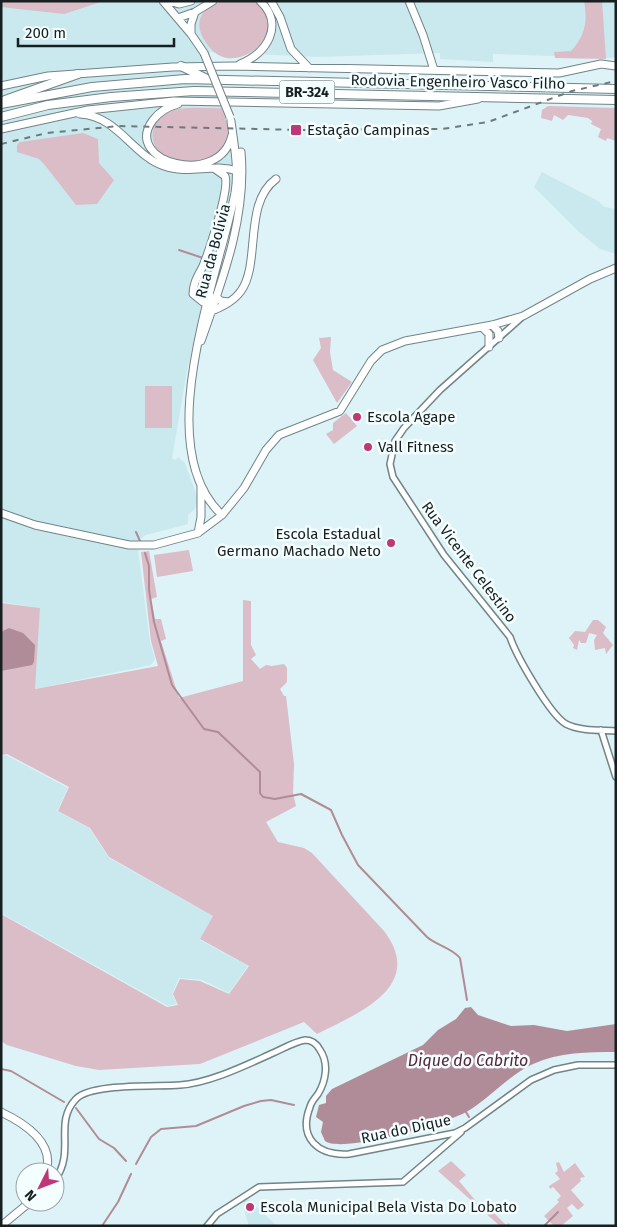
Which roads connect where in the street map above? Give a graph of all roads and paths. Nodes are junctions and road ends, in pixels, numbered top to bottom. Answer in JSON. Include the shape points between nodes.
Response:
{"nodes":[{"id":1,"x":163,"y":1,"type":"edge"},
{"id":2,"x":169,"y":1,"type":"edge"},
{"id":3,"x":213,"y":1,"type":"edge"},
{"id":4,"x":260,"y":1,"type":"edge"},
{"id":5,"x":271,"y":1,"type":"edge"},
{"id":6,"x":409,"y":1,"type":"edge"},
{"id":7,"x":188,"y":2,"type":"edge"},
{"id":8,"x":195,"y":12,"type":"junction"},
{"id":9,"x":177,"y":17,"type":"junction"},
{"id":10,"x":191,"y":34,"type":"junction"},
{"id":11,"x":181,"y":66,"type":"junction"},
{"id":12,"x":235,"y":66,"type":"junction"},
{"id":13,"x":613,"y":66,"type":"edge"},
{"id":14,"x":309,"y":68,"type":"junction"},
{"id":15,"x":434,"y":70,"type":"junction"},
{"id":16,"x":78,"y":74,"type":"junction"},
{"id":17,"x":208,"y":80,"type":"junction"},
{"id":18,"x":1,"y":86,"type":"edge"},
{"id":19,"x":616,"y":89,"type":"edge"},
{"id":20,"x":485,"y":97,"type":"junction"},
{"id":21,"x":616,"y":100,"type":"edge"},
{"id":22,"x":191,"y":102,"type":"junction"},
{"id":23,"x":1,"y":103,"type":"edge"},
{"id":24,"x":57,"y":116,"type":"junction"},
{"id":25,"x":1,"y":117,"type":"edge"},
{"id":26,"x":231,"y":119,"type":"junction"},
{"id":27,"x":1,"y":129,"type":"edge"},
{"id":28,"x":233,"y":132,"type":"junction"},
{"id":29,"x":219,"y":157,"type":"junction"},
{"id":30,"x":239,"y":162,"type":"junction"},
{"id":31,"x":210,"y":169,"type":"junction"},
{"id":32,"x":237,"y":171,"type":"junction"},
{"id":33,"x":276,"y":179,"type":"dead end"},
{"id":34,"x":616,"y":268,"type":"edge"},
{"id":35,"x":216,"y":297,"type":"junction"},
{"id":36,"x":207,"y":302,"type":"junction"},
{"id":37,"x":228,"y":302,"type":"junction"},
{"id":38,"x":207,"y":313,"type":"junction"},
{"id":39,"x":523,"y":316,"type":"junction"},
{"id":40,"x":492,"y":325,"type":"junction"},
{"id":41,"x":482,"y":327,"type":"junction"},
{"id":42,"x":499,"y":338,"type":"junction"},
{"id":43,"x":489,"y":347,"type":"junction"},
{"id":44,"x":200,"y":482,"type":"junction"},
{"id":45,"x":1,"y":513,"type":"edge"},
{"id":46,"x":222,"y":515,"type":"junction"},
{"id":47,"x":198,"y":533,"type":"junction"},
{"id":48,"x":601,"y":730,"type":"junction"},
{"id":49,"x":616,"y":731,"type":"edge"},
{"id":50,"x":616,"y":777,"type":"edge"},
{"id":51,"x":616,"y":1065,"type":"edge"},
{"id":52,"x":1,"y":1112,"type":"edge"},
{"id":53,"x":466,"y":1128,"type":"junction"},
{"id":54,"x":434,"y":1139,"type":"junction"},
{"id":55,"x":439,"y":1150,"type":"junction"},
{"id":56,"x":47,"y":1162,"type":"edge"},
{"id":57,"x":64,"y":1162,"type":"edge"},
{"id":58,"x":18,"y":1212,"type":"edge"},
{"id":59,"x":1,"y":1226,"type":"edge"},
{"id":60,"x":207,"y":1226,"type":"edge"}],
"edges":[{"from":1,"to":9,"type":"main road","name":"Rua da Bolívia"},
{"from":2,"to":7,"type":"main road"},
{"from":3,"to":8,"type":"main road"},
{"from":4,"to":12,"type":"main road","via":[[271,15],[271,37],[260,54]]},
{"from":5,"to":14,"type":"main road","via":[[291,49]]},
{"from":6,"to":15,"type":"main road"},
{"from":7,"to":9,"type":"main road"},
{"from":8,"to":9,"type":"main road"},
{"from":8,"to":10,"type":"main road"},
{"from":9,"to":10,"type":"main road","name":"Rua da Bolívia"},
{"from":10,"to":26,"type":"main road","name":"Rua da Bolívia","bridge":true,"via":[[204,53]]},
{"from":11,"to":12,"type":"main road","name":"Rodovia Engenheiro Vasco Filho"},
{"from":11,"to":16,"type":"main road","name":"Rodovia Engenheiro Vasco Filho"},
{"from":11,"to":17,"type":"highway"},
{"from":12,"to":14,"type":"main road","name":"Rodovia Engenheiro Vasco Filho"},
{"from":13,"to":15,"type":"main road","name":"Rodovia Engenheiro Vasco Filho","via":[[601,64],[559,73]]},
{"from":14,"to":15,"type":"main road","name":"Rodovia Engenheiro Vasco Filho"},
{"from":16,"to":18,"type":"main road","name":"Rodovia Engenheiro Vasco Filho","via":[[48,76]]},
{"from":16,"to":23,"type":"highway"},
{"from":17,"to":19,"type":"highway","name":"Rodovia Engenheiro Vasco Filho","number":"BR-324"},
{"from":17,"to":23,"type":"highway","name":"Rodovia Engenheiro Vasco Filho","number":"BR-324","via":[[119,84]]},
{"from":20,"to":21,"type":"highway","name":"Rodovia Engenheiro Vasco Filho","number":"BR-324"},
{"from":20,"to":22,"type":"main road","via":[[439,106]]},
{"from":20,"to":25,"type":"highway","name":"Rodovia Engenheiro Vasco Filho","number":"BR-324","via":[[194,91],[111,96],[48,105]]},
{"from":22,"to":24,"type":"main road","via":[[135,104]]},
{"from":22,"to":29,"type":"main road","via":[[169,107],[154,119],[147,136],[152,150],[162,160],[178,165],[200,164]]},
{"from":24,"to":27,"type":"main road"},
{"from":24,"to":31,"type":"main road","via":[[82,114],[101,119],[164,166],[185,170]]},
{"from":26,"to":28,"type":"main road","name":"Rua da Bolívia"},
{"from":26,"to":30,"type":"main road","name":"Rua da Bolívia","via":[[238,136]]},
{"from":28,"to":29,"type":"main road"},
{"from":28,"to":30,"type":"main road","name":"Rua da Bolívia"},
{"from":29,"to":30,"type":"main road"},
{"from":30,"to":32,"type":"main road","name":"Rua da Bolívia"},
{"from":30,"to":35,"type":"main road","name":"Rua da Bolívia","via":[[242,194]]},
{"from":31,"to":32,"type":"main road","via":[[227,167]]},
{"from":31,"to":36,"type":"main road","via":[[220,171],[226,182],[215,231],[193,286],[196,298]]},
{"from":32,"to":36,"type":"main road","name":"Rua da Bolívia"},
{"from":33,"to":37,"type":"main road","via":[[263,191],[244,285],[241,292]]},
{"from":34,"to":39,"type":"main road"},
{"from":35,"to":36,"type":"main road"},
{"from":35,"to":37,"type":"main road","via":[[220,302]]},
{"from":35,"to":38,"type":"main road","name":"Rua da Bolívia"},
{"from":36,"to":38,"type":"main road","name":"Rua da Bolívia"},
{"from":37,"to":38,"type":"main road"},
{"from":38,"to":44,"type":"main road","name":"Rua da Bolívia","via":[[195,358],[188,404],[192,450]]},
{"from":39,"to":40,"type":"main road"},
{"from":39,"to":42,"type":"street","name":"Rua Vicente Celestino"},
{"from":40,"to":41,"type":"main road"},
{"from":40,"to":42,"type":"main road"},
{"from":41,"to":43,"type":"main road","via":[[490,334]]},
{"from":41,"to":46,"type":"main road","via":[[400,342],[382,350],[371,361],[340,411],[289,429],[274,439],[244,488]]},
{"from":42,"to":43,"type":"street","name":"Rua Vicente Celestino"},
{"from":43,"to":48,"type":"street","name":"Rua Vicente Celestino","via":[[440,390],[400,433],[392,451],[390,471],[444,555],[510,637],[515,651],[560,720],[572,726]]},
{"from":44,"to":46,"type":"main road","name":"Rua da Bolívia"},
{"from":44,"to":47,"type":"main road","name":"Rua da Bolívia"},
{"from":45,"to":47,"type":"main road","via":[[35,525],[144,546]]},
{"from":46,"to":47,"type":"main road"},
{"from":48,"to":49,"type":"street","name":"Rua Vicente Celestino"},
{"from":48,"to":50,"type":"street"},
{"from":51,"to":53,"type":"street","name":"Rua do Dique","via":[[569,1066],[537,1077]]},
{"from":52,"to":56,"type":"main road","via":[[43,1142],[48,1152]]},
{"from":53,"to":54,"type":"street","name":"Rua do Dique"},
{"from":53,"to":55,"type":"street"},
{"from":54,"to":55,"type":"street"},
{"from":54,"to":57,"type":"street","name":"Rua do Dique","via":[[334,1155],[320,1150],[310,1138],[307,1126],[309,1108],[321,1087],[326,1064],[319,1047],[305,1040],[243,1066],[188,1084],[83,1093],[65,1118]]},
{"from":55,"to":60,"type":"street","via":[[400,1183],[259,1187],[216,1214]]},
{"from":58,"to":59,"type":"main road"}]}
